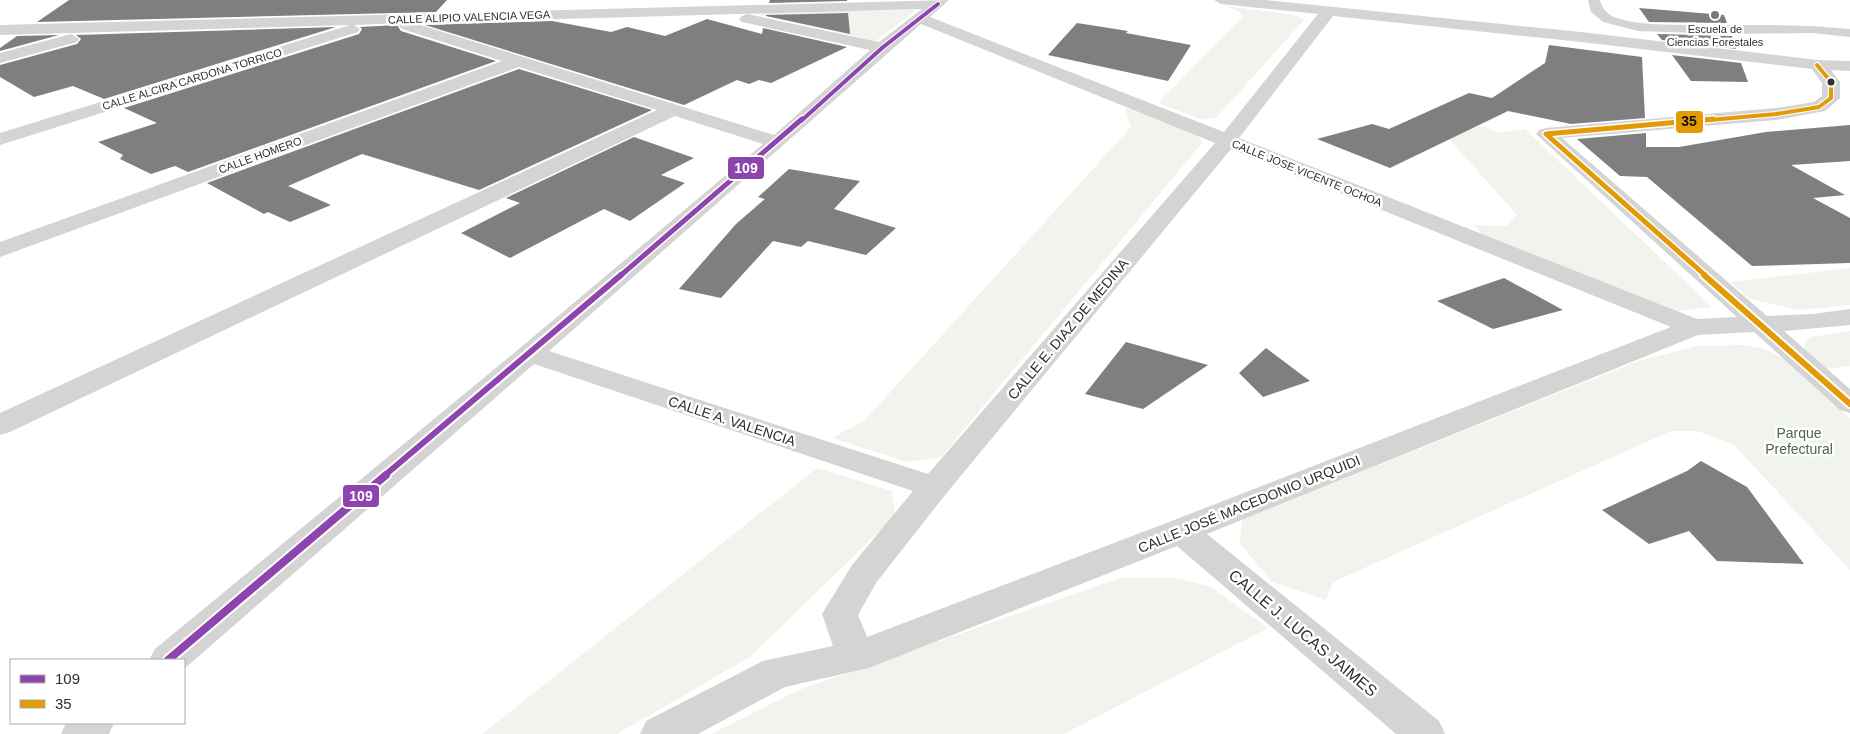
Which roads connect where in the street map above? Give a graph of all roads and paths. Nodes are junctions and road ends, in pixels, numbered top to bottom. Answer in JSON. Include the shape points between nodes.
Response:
{"nodes":[{"id":1,"x":1221,"y":0,"type":"edge"},
{"id":2,"x":1594,"y":0,"type":"edge"},
{"id":3,"x":933,"y":7,"type":"edge"},
{"id":4,"x":704,"y":9,"type":"junction"},
{"id":5,"x":1329,"y":11,"type":"junction"},
{"id":6,"x":385,"y":19,"type":"junction"},
{"id":7,"x":116,"y":27,"type":"junction"},
{"id":8,"x":0,"y":30,"type":"edge"},
{"id":9,"x":1850,"y":33,"type":"edge"},
{"id":10,"x":882,"y":48,"type":"junction"},
{"id":11,"x":0,"y":58,"type":"edge"},
{"id":12,"x":519,"y":61,"type":"junction"},
{"id":13,"x":1817,"y":65,"type":"junction"},
{"id":14,"x":1850,"y":66,"type":"edge"},
{"id":15,"x":671,"y":111,"type":"junction"},
{"id":16,"x":0,"y":138,"type":"edge"},
{"id":17,"x":1227,"y":141,"type":"junction"},
{"id":18,"x":777,"y":142,"type":"junction"},
{"id":19,"x":0,"y":250,"type":"edge"},
{"id":20,"x":1850,"y":317,"type":"edge"},
{"id":21,"x":1758,"y":324,"type":"junction"},
{"id":22,"x":1694,"y":327,"type":"junction"},
{"id":23,"x":530,"y":354,"type":"junction"},
{"id":24,"x":1850,"y":404,"type":"edge"},
{"id":25,"x":0,"y":424,"type":"edge"},
{"id":26,"x":934,"y":488,"type":"junction"},
{"id":27,"x":1181,"y":531,"type":"junction"},
{"id":28,"x":856,"y":658,"type":"junction"},
{"id":29,"x":169,"y":659,"type":"edge"},
{"id":30,"x":93,"y":724,"type":"edge"},
{"id":31,"x":81,"y":734,"type":"edge"},
{"id":32,"x":662,"y":734,"type":"edge"},
{"id":33,"x":1425,"y":734,"type":"edge"}],
"edges":[{"from":1,"to":5,"type":"street"},
{"from":2,"to":9,"type":"lane","via":[[1596,9],[1608,19],[1638,27],[1812,29]]},
{"from":3,"to":4,"type":"street","name":"CALLE ALIPIO VALENCIA VEGA"},
{"from":3,"to":10,"type":"street"},
{"from":3,"to":17,"type":"street","name":"CALLE JOSE VICENTE OCHOA"},
{"from":4,"to":6,"type":"street","name":"CALLE ALIPIO VALENCIA VEGA"},
{"from":4,"to":10,"type":"street"},
{"from":5,"to":13,"type":"street"},
{"from":5,"to":17,"type":"street","name":"CALLE E. DIAZ DE MEDINA"},
{"from":6,"to":7,"type":"street","name":"CALLE ALIPIO VALENCIA VEGA"},
{"from":6,"to":12,"type":"street"},
{"from":6,"to":16,"type":"street","name":"CALLE ALCIRA CARDONA TORRICO"},
{"from":7,"to":8,"type":"street","name":"CALLE ALIPIO VALENCIA VEGA"},
{"from":7,"to":11,"type":"street"},
{"from":10,"to":18,"type":"street"},
{"from":12,"to":15,"type":"street"},
{"from":12,"to":19,"type":"street","name":"CALLE HOMERO"},
{"from":13,"to":14,"type":"street"},
{"from":13,"to":21,"type":"street","via":[[1830,82],[1831,98],[1819,107],[1776,114],[1546,134]]},
{"from":15,"to":18,"type":"street"},
{"from":15,"to":25,"type":"street"},
{"from":17,"to":22,"type":"street","name":"CALLE JOSE VICENTE OCHOA"},
{"from":17,"to":26,"type":"street","name":"CALLE E. DIAZ DE MEDINA"},
{"from":18,"to":23,"type":"street"},
{"from":20,"to":21,"type":"street","name":"CALLE JOSÉ MACEDONIO URQUIDI"},
{"from":21,"to":22,"type":"street","name":"CALLE JOSÉ MACEDONIO URQUIDI"},
{"from":21,"to":24,"type":"street"},
{"from":22,"to":27,"type":"street","name":"CALLE JOSÉ MACEDONIO URQUIDI"},
{"from":23,"to":26,"type":"street","name":"CALLE A. VALENCIA"},
{"from":23,"to":29,"type":"street"},
{"from":26,"to":28,"type":"street","name":"CALLE E. DIAZ DE MEDINA","via":[[864,574],[840,614]]},
{"from":27,"to":28,"type":"street","name":"CALLE JOSÉ MACEDONIO URQUIDI"},
{"from":27,"to":33,"type":"street","name":"CALLE J. LUCAS JAIMES"},
{"from":28,"to":32,"type":"street","name":"CALLE JOSÉ MACEDONIO URQUIDI","via":[[777,672]]},
{"from":30,"to":31,"type":"street"}]}
